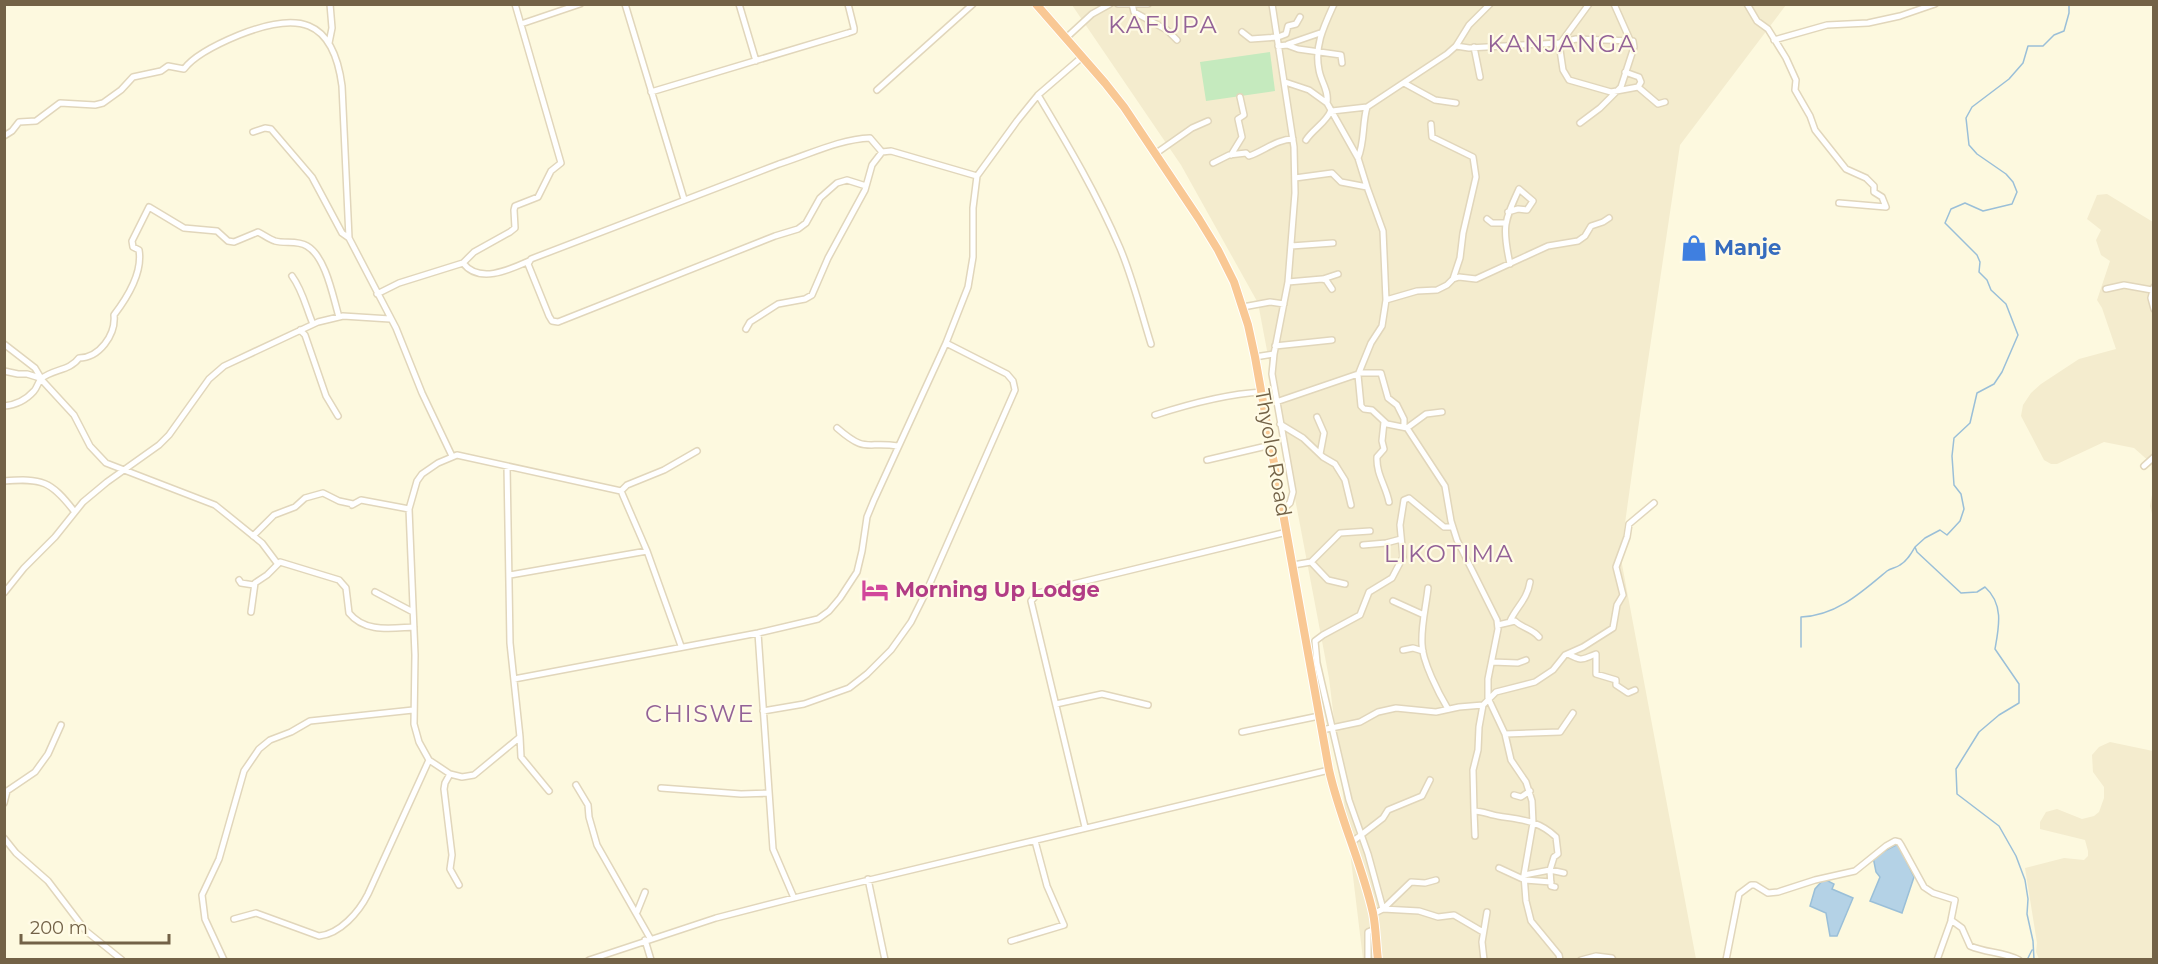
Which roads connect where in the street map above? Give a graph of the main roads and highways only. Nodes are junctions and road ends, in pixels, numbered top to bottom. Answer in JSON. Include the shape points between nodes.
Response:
{"nodes":[{"id":1,"x":1036,"y":4,"type":"edge"},
{"id":2,"x":1378,"y":960,"type":"edge"}],
"edges":[{"from":1,"to":2,"type":"highway","name":"Thyolo Road","via":[[1124,107],[1218,250],[1243,307],[1314,666],[1329,770],[1373,914]]}]}
